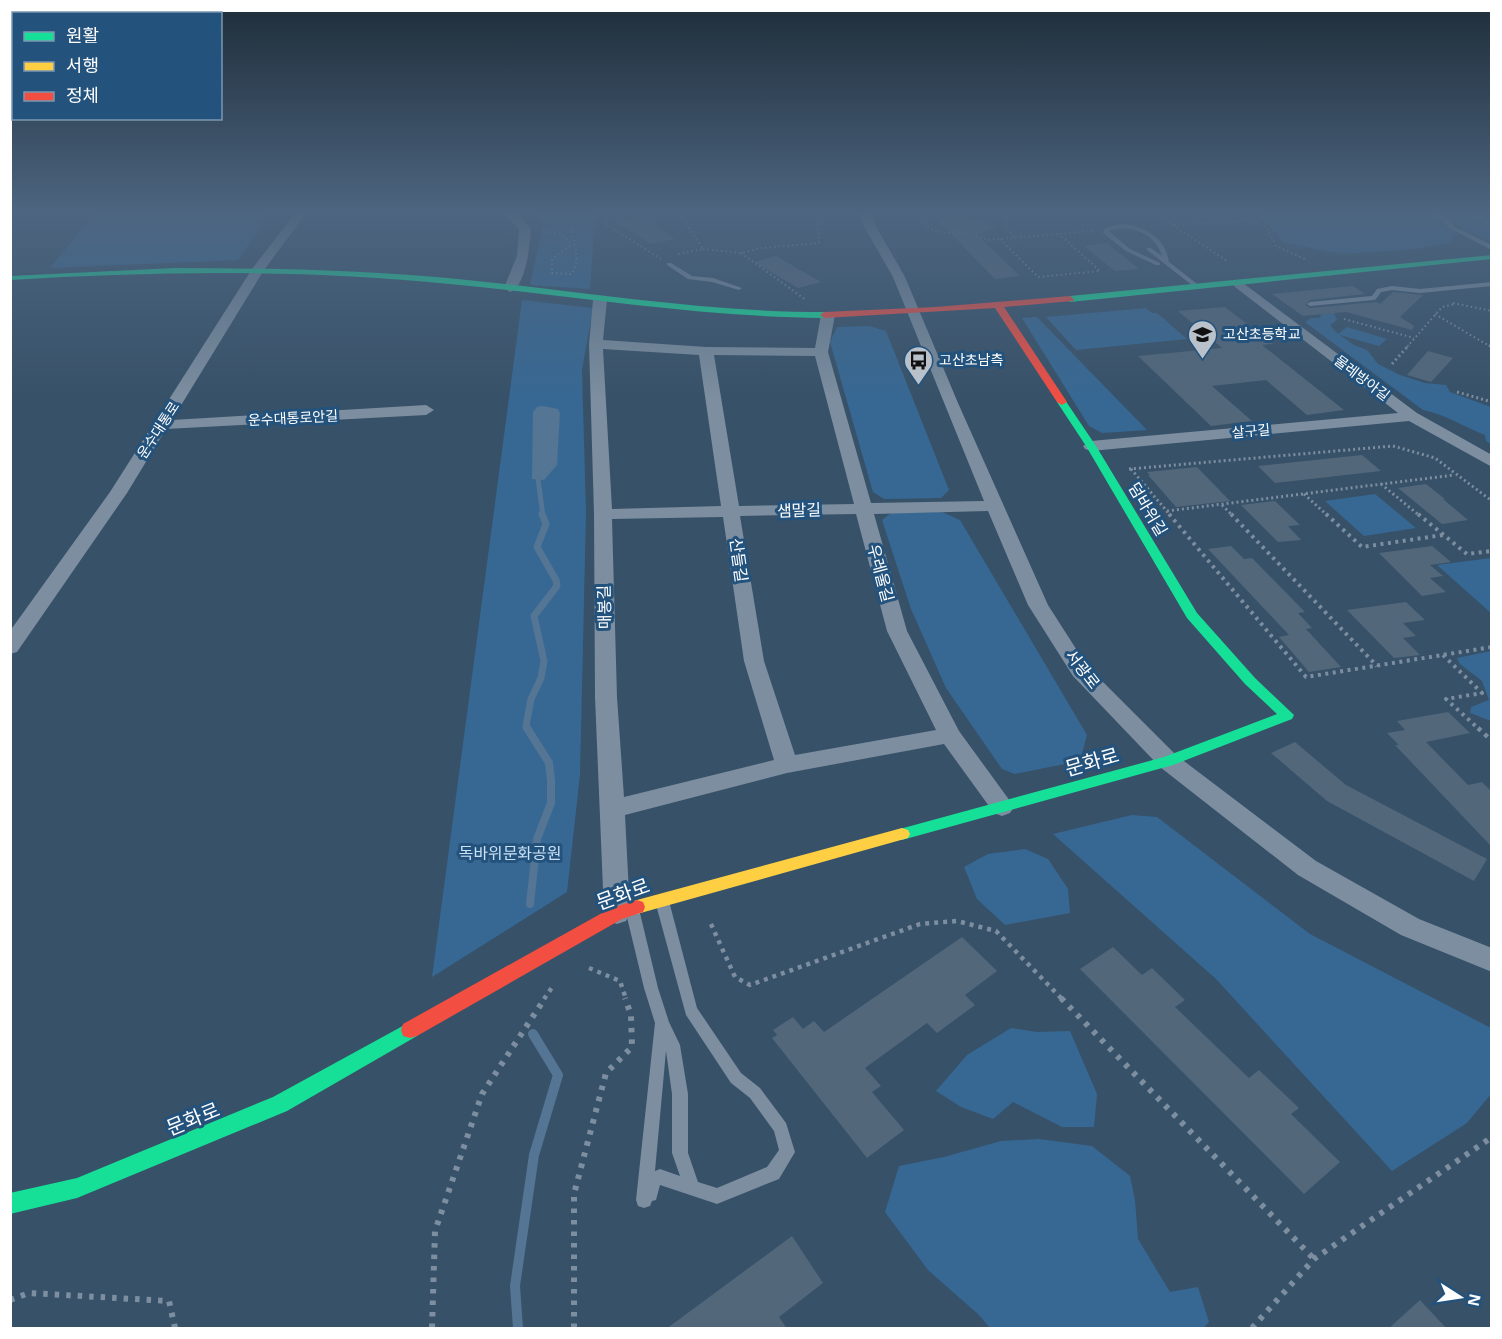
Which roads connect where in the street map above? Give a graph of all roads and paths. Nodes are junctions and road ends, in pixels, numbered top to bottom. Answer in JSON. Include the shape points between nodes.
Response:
{"nodes":[{"id":1,"x":50,"y":274,"type":"edge"},
{"id":2,"x":255,"y":274,"type":"edge"},
{"id":3,"x":347,"y":274,"type":"edge"},
{"id":4,"x":515,"y":274,"type":"edge"},
{"id":5,"x":685,"y":274,"type":"edge"},
{"id":6,"x":771,"y":274,"type":"edge"},
{"id":7,"x":898,"y":274,"type":"edge"},
{"id":8,"x":1035,"y":274,"type":"edge"},
{"id":9,"x":1070,"y":274,"type":"edge"},
{"id":10,"x":1173,"y":274,"type":"edge"},
{"id":11,"x":1179,"y":274,"type":"edge"},
{"id":12,"x":1337,"y":274,"type":"edge"},
{"id":13,"x":10,"y":278,"type":"edge"},
{"id":14,"x":1239,"y":284,"type":"junction"},
{"id":15,"x":1491,"y":284,"type":"edge"},
{"id":16,"x":510,"y":288,"type":"junction"},
{"id":17,"x":739,"y":288,"type":"dead end"},
{"id":18,"x":1193,"y":288,"type":"junction"},
{"id":19,"x":1436,"y":290,"type":"junction"},
{"id":20,"x":600,"y":300,"type":"junction"},
{"id":21,"x":806,"y":300,"type":"dead end"},
{"id":22,"x":1310,"y":304,"type":"dead end"},
{"id":23,"x":1455,"y":304,"type":"junction"},
{"id":24,"x":998,"y":305,"type":"junction"},
{"id":25,"x":914,"y":311,"type":"junction"},
{"id":26,"x":1491,"y":311,"type":"edge"},
{"id":27,"x":1436,"y":314,"type":"junction"},
{"id":28,"x":828,"y":315,"type":"junction"},
{"id":29,"x":1344,"y":319,"type":"dead end"},
{"id":30,"x":1414,"y":338,"type":"junction"},
{"id":31,"x":596,"y":344,"type":"junction"},
{"id":32,"x":1491,"y":347,"type":"edge"},
{"id":33,"x":706,"y":351,"type":"junction"},
{"id":34,"x":821,"y":352,"type":"junction"},
{"id":35,"x":1392,"y":364,"type":"dead end"},
{"id":36,"x":1457,"y":392,"type":"dead end"},
{"id":37,"x":1491,"y":402,"type":"edge"},
{"id":38,"x":426,"y":410,"type":"dead end"},
{"id":39,"x":1412,"y":416,"type":"junction"},
{"id":40,"x":161,"y":425,"type":"junction"},
{"id":41,"x":1091,"y":446,"type":"junction"},
{"id":42,"x":1491,"y":462,"type":"edge"},
{"id":43,"x":1131,"y":469,"type":"junction"},
{"id":44,"x":1106,"y":471,"type":"junction"},
{"id":45,"x":1454,"y":475,"type":"junction"},
{"id":46,"x":1380,"y":484,"type":"junction"},
{"id":47,"x":1303,"y":494,"type":"junction"},
{"id":48,"x":1491,"y":501,"type":"edge"},
{"id":49,"x":1221,"y":504,"type":"junction"},
{"id":50,"x":995,"y":506,"type":"junction"},
{"id":51,"x":864,"y":507,"type":"junction"},
{"id":52,"x":1167,"y":511,"type":"junction"},
{"id":53,"x":732,"y":512,"type":"junction"},
{"id":54,"x":603,"y":514,"type":"junction"},
{"id":55,"x":1443,"y":535,"type":"junction"},
{"id":56,"x":1491,"y":550,"type":"edge"},
{"id":57,"x":14,"y":638,"type":"edge"},
{"id":58,"x":1491,"y":647,"type":"edge"},
{"id":59,"x":1443,"y":655,"type":"junction"},
{"id":60,"x":1377,"y":666,"type":"junction"},
{"id":61,"x":1287,"y":715,"type":"joint"},
{"id":62,"x":950,"y":735,"type":"junction"},
{"id":63,"x":1491,"y":741,"type":"edge"},
{"id":64,"x":1168,"y":761,"type":"junction"},
{"id":65,"x":787,"y":765,"type":"junction"},
{"id":66,"x":1002,"y":807,"type":"junction"},
{"id":67,"x":613,"y":809,"type":"junction"},
{"id":68,"x":662,"y":901,"type":"junction"},
{"id":69,"x":625,"y":911,"type":"junction"},
{"id":70,"x":711,"y":924,"type":"dead end"},
{"id":71,"x":1491,"y":960,"type":"edge"},
{"id":72,"x":589,"y":968,"type":"dead end"},
{"id":73,"x":553,"y":986,"type":"dead end"},
{"id":74,"x":662,"y":1023,"type":"junction"},
{"id":75,"x":1491,"y":1137,"type":"edge"},
{"id":76,"x":692,"y":1188,"type":"junction"},
{"id":77,"x":10,"y":1204,"type":"edge"},
{"id":78,"x":1314,"y":1258,"type":"junction"},
{"id":79,"x":10,"y":1300,"type":"edge"},
{"id":80,"x":175,"y":1329,"type":"edge"},
{"id":81,"x":432,"y":1329,"type":"edge"},
{"id":82,"x":574,"y":1329,"type":"edge"},
{"id":83,"x":1252,"y":1329,"type":"edge"}],
"edges":[{"from":1,"to":13,"type":"street"},
{"from":2,"to":40,"type":"street","name":"운수대통로"},
{"from":3,"to":16,"type":"street"},
{"from":4,"to":16,"type":"street"},
{"from":5,"to":17,"type":"lane"},
{"from":6,"to":21,"type":"path"},
{"from":7,"to":25,"type":"street","name":"서광로"},
{"from":8,"to":9,"type":"path"},
{"from":10,"to":18,"type":"lane"},
{"from":11,"to":18,"type":"lane"},
{"from":12,"to":14,"type":"street"},
{"from":14,"to":18,"type":"street"},
{"from":14,"to":39,"type":"street","name":"물레방아길"},
{"from":15,"to":19,"type":"lane"},
{"from":16,"to":20,"type":"street"},
{"from":18,"to":24,"type":"street"},
{"from":19,"to":22,"type":"lane","via":[[1392,288],[1379,290],[1374,298]]},
{"from":19,"to":23,"type":"path"},
{"from":20,"to":28,"type":"street","via":[[724,314]]},
{"from":20,"to":31,"type":"street","name":"매봉길"},
{"from":23,"to":26,"type":"path"},
{"from":23,"to":27,"type":"path","via":[[1442,307]]},
{"from":24,"to":25,"type":"street"},
{"from":24,"to":41,"type":"street","name":"덤바위길"},
{"from":25,"to":28,"type":"street"},
{"from":25,"to":50,"type":"street","name":"서광로"},
{"from":27,"to":30,"type":"path"},
{"from":27,"to":32,"type":"path"},
{"from":28,"to":34,"type":"street","name":"우레울길"},
{"from":29,"to":30,"type":"path"},
{"from":30,"to":35,"type":"path"},
{"from":31,"to":33,"type":"street"},
{"from":31,"to":54,"type":"street","name":"매봉길"},
{"from":33,"to":34,"type":"street"},
{"from":33,"to":53,"type":"street","name":"산들길"},
{"from":34,"to":51,"type":"street","name":"우레울길"},
{"from":36,"to":37,"type":"path"},
{"from":38,"to":40,"type":"street","name":"운수대통로안길"},
{"from":39,"to":41,"type":"street","name":"살구길"},
{"from":39,"to":42,"type":"street","name":"물레방아길"},
{"from":40,"to":57,"type":"street","name":"운수대통로","via":[[118,493]]},
{"from":41,"to":44,"type":"street","name":"덤바위길"},
{"from":43,"to":44,"type":"path"},
{"from":43,"to":45,"type":"path","via":[[1393,446],[1435,458]]},
{"from":43,"to":52,"type":"path"},
{"from":44,"to":61,"type":"street","name":"덤바위길","via":[[1192,615],[1250,681]]},
{"from":45,"to":46,"type":"path"},
{"from":45,"to":48,"type":"path"},
{"from":46,"to":47,"type":"path"},
{"from":46,"to":55,"type":"path"},
{"from":47,"to":49,"type":"path"},
{"from":47,"to":55,"type":"path","via":[[1362,547]]},
{"from":49,"to":52,"type":"path"},
{"from":49,"to":60,"type":"path"},
{"from":50,"to":51,"type":"street","name":"샘말길"},
{"from":50,"to":64,"type":"street","name":"서광로","via":[[1038,605],[1080,671]]},
{"from":51,"to":53,"type":"street","name":"샘말길"},
{"from":51,"to":62,"type":"street","name":"우레울길","via":[[897,631]]},
{"from":52,"to":60,"type":"path","via":[[1306,677]]},
{"from":53,"to":54,"type":"street","name":"샘말길"},
{"from":53,"to":65,"type":"street","name":"산들길","via":[[754,661]]},
{"from":54,"to":67,"type":"street","name":"매봉길","via":[[606,697]]},
{"from":55,"to":56,"type":"path","via":[[1467,554]]},
{"from":58,"to":59,"type":"path"},
{"from":59,"to":60,"type":"path"},
{"from":59,"to":63,"type":"path","via":[[1482,693],[1446,699]]},
{"from":61,"to":64,"type":"street","name":"문화로"},
{"from":62,"to":65,"type":"street"},
{"from":62,"to":66,"type":"street","name":"우레울길"},
{"from":64,"to":66,"type":"street","name":"문화로"},
{"from":64,"to":71,"type":"street","name":"서광로","via":[[1307,868],[1410,927]]},
{"from":65,"to":67,"type":"street"},
{"from":66,"to":68,"type":"street","name":"문화로"},
{"from":67,"to":69,"type":"street","name":"매봉길"},
{"from":68,"to":69,"type":"street","name":"문화로"},
{"from":68,"to":76,"type":"lane","via":[[691,1010],[736,1078],[755,1094],[781,1128],[787,1152],[773,1173],[717,1196]]},
{"from":69,"to":74,"type":"lane"},
{"from":69,"to":77,"type":"street","name":"문화로","via":[[280,1104],[77,1188]]},
{"from":70,"to":78,"type":"path","via":[[735,977],[750,985],[920,924],[957,921],[996,931]]},
{"from":72,"to":82,"type":"path","via":[[620,981],[632,1015],[632,1047],[606,1073],[574,1194]]},
{"from":73,"to":81,"type":"path","via":[[482,1094],[435,1231]]},
{"from":74,"to":76,"type":"lane","via":[[673,1046],[680,1094],[680,1153]]},
{"from":74,"to":76,"type":"lane","via":[[646,1201],[653,1180],[660,1177]]},
{"from":75,"to":78,"type":"path"},
{"from":78,"to":83,"type":"path"},
{"from":79,"to":80,"type":"path","via":[[29,1293],[170,1301]]}]}
